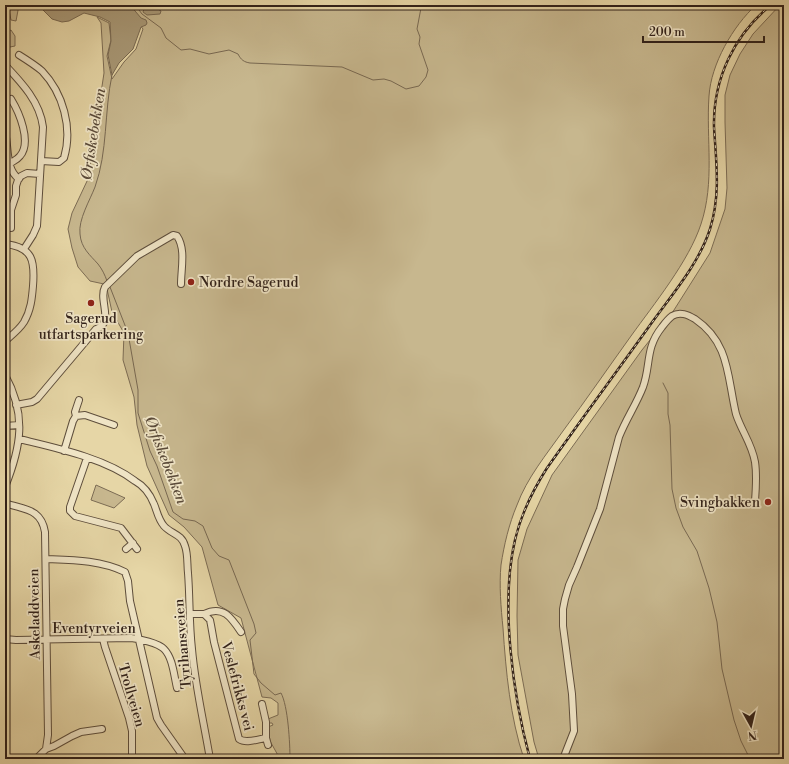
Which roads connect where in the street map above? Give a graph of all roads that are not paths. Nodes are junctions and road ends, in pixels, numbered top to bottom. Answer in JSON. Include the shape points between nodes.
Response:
{"nodes":[{"id":1,"x":19,"y":54,"type":"dead end"},
{"id":2,"x":5,"y":65,"type":"edge"},
{"id":3,"x":11,"y":99,"type":"dead end"},
{"id":4,"x":5,"y":132,"type":"edge"},
{"id":5,"x":41,"y":161,"type":"junction"},
{"id":6,"x":9,"y":164,"type":"junction"},
{"id":7,"x":40,"y":174,"type":"junction"},
{"id":8,"x":19,"y":179,"type":"junction"},
{"id":9,"x":12,"y":228,"type":"dead end"},
{"id":10,"x":5,"y":244,"type":"edge"},
{"id":11,"x":24,"y":250,"type":"junction"},
{"id":12,"x":181,"y":284,"type":"dead end"},
{"id":13,"x":5,"y":341,"type":"edge"},
{"id":14,"x":5,"y":375,"type":"edge"},
{"id":15,"x":78,"y":400,"type":"dead end"},
{"id":16,"x":16,"y":405,"type":"junction"},
{"id":17,"x":76,"y":416,"type":"junction"},
{"id":18,"x":19,"y":425,"type":"junction"},
{"id":19,"x":114,"y":425,"type":"dead end"},
{"id":20,"x":5,"y":426,"type":"edge"},
{"id":21,"x":19,"y":439,"type":"junction"},
{"id":22,"x":64,"y":451,"type":"junction"},
{"id":23,"x":87,"y":458,"type":"junction"},
{"id":24,"x":5,"y":487,"type":"edge"},
{"id":25,"x":754,"y":501,"type":"dead end"},
{"id":26,"x":5,"y":503,"type":"edge"},
{"id":27,"x":126,"y":549,"type":"dead end"},
{"id":28,"x":46,"y":559,"type":"junction"},
{"id":29,"x":190,"y":614,"type":"junction"},
{"id":30,"x":204,"y":614,"type":"junction"},
{"id":31,"x":241,"y":632,"type":"dead end"},
{"id":32,"x":5,"y":639,"type":"edge"},
{"id":33,"x":103,"y":639,"type":"junction"},
{"id":34,"x":139,"y":639,"type":"junction"},
{"id":35,"x":47,"y":640,"type":"junction"},
{"id":36,"x":177,"y":688,"type":"dead end"},
{"id":37,"x":262,"y":704,"type":"dead end"},
{"id":38,"x":102,"y":729,"type":"dead end"},
{"id":39,"x":266,"y":738,"type":"junction"},
{"id":40,"x":268,"y":745,"type":"dead end"},
{"id":41,"x":46,"y":749,"type":"junction"},
{"id":42,"x":36,"y":759,"type":"edge"},
{"id":43,"x":132,"y":759,"type":"edge"},
{"id":44,"x":185,"y":759,"type":"edge"},
{"id":45,"x":210,"y":759,"type":"edge"},
{"id":46,"x":563,"y":759,"type":"edge"}],
"edges":[{"from":1,"to":5,"type":"street","via":[[41,70],[52,84],[63,104],[66,118],[67,141],[64,158],[59,162]]},
{"from":2,"to":5,"type":"street","via":[[33,98],[40,112],[43,132]]},
{"from":3,"to":6,"type":"street","via":[[22,120],[24,144],[20,156]]},
{"from":4,"to":6,"type":"street"},
{"from":5,"to":7,"type":"street"},
{"from":6,"to":8,"type":"street","via":[[12,173]]},
{"from":7,"to":8,"type":"street","via":[[27,173]]},
{"from":7,"to":11,"type":"street","via":[[37,226]]},
{"from":8,"to":9,"type":"street","via":[[11,210]]},
{"from":10,"to":11,"type":"street"},
{"from":11,"to":13,"type":"street","via":[[33,265],[31,304],[23,324]]},
{"from":12,"to":16,"type":"street","via":[[181,243],[177,236],[173,235],[137,256],[104,287],[102,296],[106,319],[102,326],[96,329],[38,399]]},
{"from":14,"to":16,"type":"street"},
{"from":15,"to":17,"type":"street"},
{"from":16,"to":18,"type":"street"},
{"from":17,"to":19,"type":"street","via":[[85,416]]},
{"from":17,"to":22,"type":"street"},
{"from":18,"to":20,"type":"street"},
{"from":18,"to":21,"type":"street"},
{"from":21,"to":22,"type":"street"},
{"from":21,"to":24,"type":"street","via":[[15,462]]},
{"from":22,"to":23,"type":"street"},
{"from":23,"to":27,"type":"street","via":[[70,511],[75,516],[120,528],[135,546]]},
{"from":23,"to":29,"type":"street","name":"Tyrihansveien","via":[[124,473],[145,488],[160,520],[168,530],[183,540]]},
{"from":25,"to":46,"type":"street","via":[[755,461],[736,414],[720,345],[696,320],[688,315],[675,315],[665,323],[652,341],[644,384],[623,426],[600,509],[565,600],[563,626],[574,731]]},
{"from":26,"to":28,"type":"street","name":"Askeladdveien","via":[[40,517],[45,532]]},
{"from":28,"to":34,"type":"street","via":[[94,562],[125,572]]},
{"from":28,"to":35,"type":"street","name":"Askeladdveien"},
{"from":29,"to":30,"type":"street","name":"Veslefrikks vei"},
{"from":29,"to":45,"type":"street","name":"Tyrihansveien","via":[[193,659]]},
{"from":30,"to":31,"type":"street","name":"Veslefrikks vei","via":[[221,611]]},
{"from":30,"to":39,"type":"street","name":"Veslefrikks vei","via":[[210,620],[239,739],[247,742]]},
{"from":32,"to":35,"type":"street","name":"Eventyrveien"},
{"from":33,"to":34,"type":"street","name":"Eventyrveien"},
{"from":33,"to":35,"type":"street","name":"Eventyrveien"},
{"from":33,"to":43,"type":"street","name":"Trollveien","via":[[130,718]]},
{"from":34,"to":36,"type":"street","name":"Eventyrveien","via":[[164,648],[170,658]]},
{"from":34,"to":44,"type":"street","via":[[158,721]]},
{"from":35,"to":41,"type":"street","name":"Askeladdveien"},
{"from":37,"to":39,"type":"street","name":"Veslefrikks vei"},
{"from":38,"to":41,"type":"street","via":[[81,732]]},
{"from":39,"to":40,"type":"street","name":"Veslefrikks vei"},
{"from":41,"to":42,"type":"street"}]}
